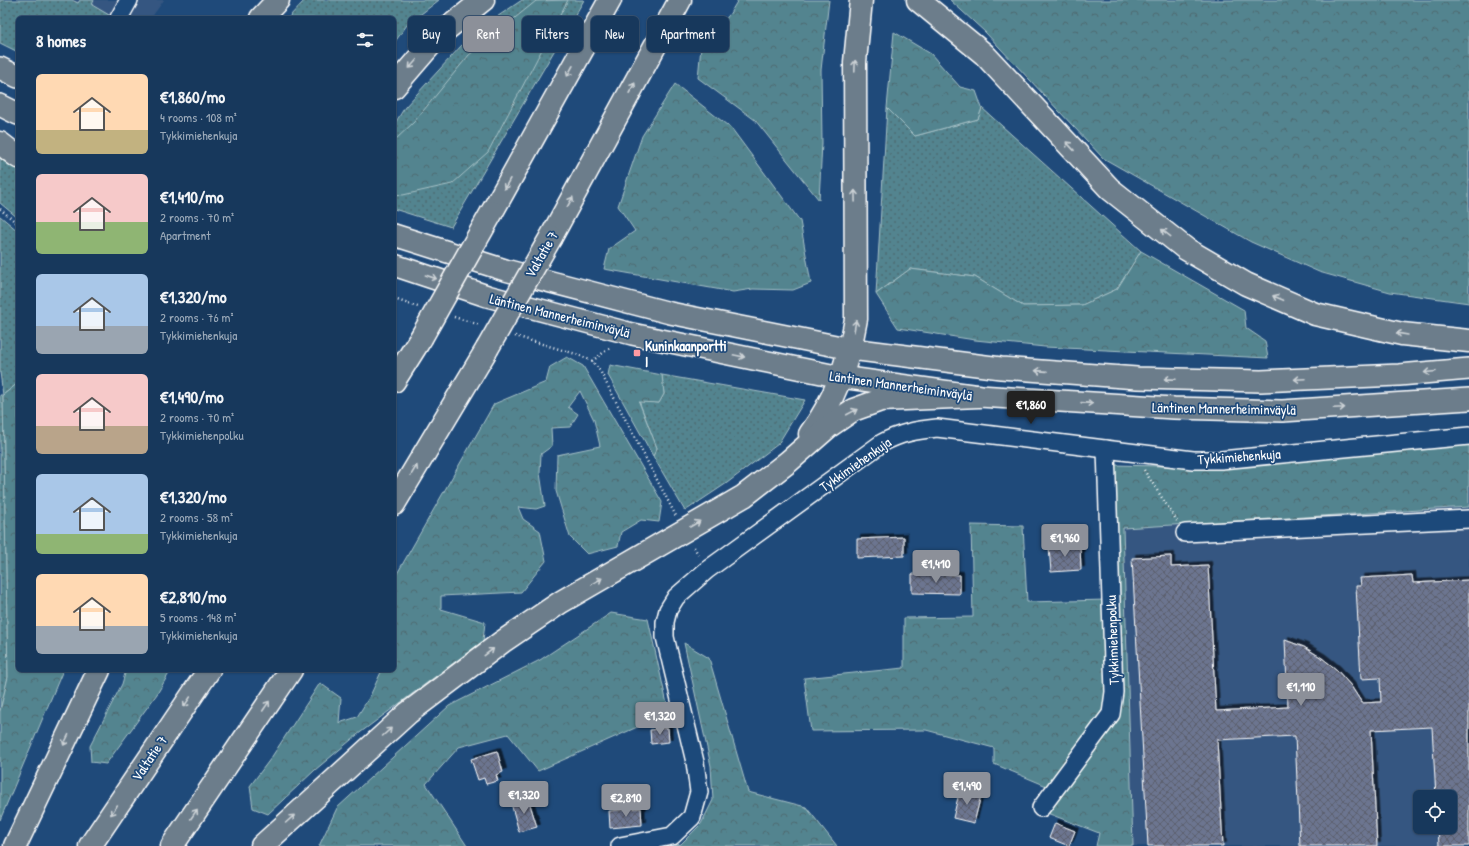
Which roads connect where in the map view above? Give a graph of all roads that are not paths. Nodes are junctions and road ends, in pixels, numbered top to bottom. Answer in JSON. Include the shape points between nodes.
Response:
{"nodes":[{"id":1,"x":129,"y":0,"type":"edge"},
{"id":2,"x":278,"y":0,"type":"edge"},
{"id":3,"x":483,"y":0,"type":"edge"},
{"id":4,"x":610,"y":0,"type":"edge"},
{"id":5,"x":680,"y":0,"type":"edge"},
{"id":6,"x":918,"y":0,"type":"edge"},
{"id":7,"x":860,"y":10,"type":"edge"},
{"id":8,"x":120,"y":16,"type":"edge"},
{"id":9,"x":263,"y":16,"type":"edge"},
{"id":10,"x":0,"y":68,"type":"edge"},
{"id":11,"x":16,"y":76,"type":"edge"},
{"id":12,"x":396,"y":85,"type":"edge"},
{"id":13,"x":0,"y":105,"type":"edge"},
{"id":14,"x":16,"y":113,"type":"edge"},
{"id":15,"x":0,"y":143,"type":"edge"},
{"id":16,"x":16,"y":155,"type":"edge"},
{"id":17,"x":396,"y":236,"type":"edge"},
{"id":18,"x":396,"y":266,"type":"edge"},
{"id":19,"x":1469,"y":341,"type":"edge"},
{"id":20,"x":851,"y":349,"type":"junction"},
{"id":21,"x":1469,"y":369,"type":"edge"},
{"id":22,"x":841,"y":377,"type":"junction"},
{"id":23,"x":396,"y":378,"type":"edge"},
{"id":24,"x":979,"y":396,"type":"junction"},
{"id":25,"x":1469,"y":399,"type":"edge"},
{"id":26,"x":1469,"y":436,"type":"edge"},
{"id":27,"x":1106,"y":449,"type":"junction"},
{"id":28,"x":788,"y":462,"type":"junction"},
{"id":29,"x":396,"y":501,"type":"edge"},
{"id":30,"x":1469,"y":519,"type":"edge"},
{"id":31,"x":1184,"y":533,"type":"road end"},
{"id":32,"x":95,"y":672,"type":"edge"},
{"id":33,"x":98,"y":672,"type":"edge"},
{"id":34,"x":208,"y":672,"type":"edge"},
{"id":35,"x":290,"y":672,"type":"edge"},
{"id":36,"x":82,"y":705,"type":"junction"},
{"id":37,"x":1041,"y":808,"type":"dead end"},
{"id":38,"x":15,"y":846,"type":"edge"},
{"id":39,"x":90,"y":846,"type":"edge"},
{"id":40,"x":172,"y":846,"type":"edge"},
{"id":41,"x":262,"y":846,"type":"edge"},
{"id":42,"x":620,"y":846,"type":"edge"}],
"edges":[{"from":1,"to":8,"type":"street"},
{"from":2,"to":9,"type":"highway"},
{"from":3,"to":12,"type":"highway","one_way":true,"via":[[438,36]]},
{"from":4,"to":23,"type":"highway","one_way":true,"bridge":true,"via":[[421,338]]},
{"from":29,"to":5,"type":"highway","name":"Valtatie 7","one_way":true,"bridge":true,"via":[[487,349]]},
{"from":19,"to":6,"type":"highway","one_way":true,"via":[[1402,334],[1316,314],[1246,284],[1186,249],[1110,189],[984,54]]},
{"from":20,"to":7,"type":"highway","one_way":true,"via":[[856,319],[855,62]]},
{"from":10,"to":11,"type":"main road"},
{"from":13,"to":14,"type":"main road"},
{"from":15,"to":16,"type":"highway"},
{"from":17,"to":20,"type":"main road","name":"Läntinen Mannerheiminväylä","via":[[505,270],[670,313]]},
{"from":18,"to":22,"type":"main road","name":"Läntinen Mannerheiminväylä","one_way":true,"via":[[487,296],[632,334]]},
{"from":21,"to":20,"type":"main road","name":"Läntinen Mannerheiminväylä","one_way":true,"via":[[1261,381],[1137,378],[1000,368]]},
{"from":20,"to":22,"type":"highway"},
{"from":22,"to":24,"type":"main road","name":"Läntinen Mannerheiminväylä"},
{"from":22,"to":28,"type":"highway","via":[[827,408]]},
{"from":24,"to":25,"type":"main road","name":"Läntinen Mannerheiminväylä","one_way":true,"via":[[1174,408],[1282,411]]},
{"from":28,"to":24,"type":"highway","one_way":true,"via":[[828,427],[853,410],[881,400]]},
{"from":26,"to":27,"type":"street","name":"Tykkimiehenkuja","via":[[1221,460],[1193,460]]},
{"from":27,"to":37,"type":"street","name":"Tykkimiehenpolku","via":[[1114,692],[1111,714]]},
{"from":27,"to":42,"type":"street","name":"Tykkimiehenkuja","via":[[937,428],[897,435],[882,443],[707,570],[676,597],[664,622],[665,637],[695,762],[699,792],[692,817],[672,836]]},
{"from":41,"to":28,"type":"highway","one_way":true,"via":[[408,713],[502,642],[561,602],[744,496]]},
{"from":30,"to":31,"type":"street"},
{"from":32,"to":36,"type":"highway"},
{"from":33,"to":36,"type":"highway"},
{"from":34,"to":39,"type":"highway","name":"Valtatie 7","one_way":true},
{"from":40,"to":35,"type":"highway","one_way":true},
{"from":36,"to":38,"type":"highway","one_way":true}]}
